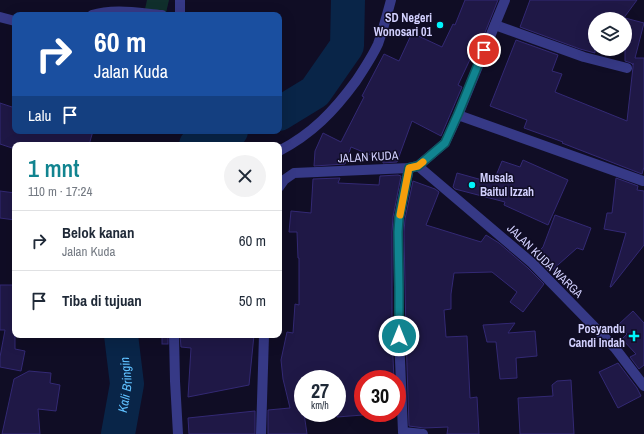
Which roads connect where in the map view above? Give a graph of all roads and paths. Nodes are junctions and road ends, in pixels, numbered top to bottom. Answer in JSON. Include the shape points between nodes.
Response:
{"nodes":[{"id":1,"x":180,"y":0,"type":"edge"},
{"id":2,"x":391,"y":0,"type":"edge"},
{"id":3,"x":505,"y":0,"type":"edge"},
{"id":4,"x":108,"y":12,"type":"edge"},
{"id":5,"x":128,"y":12,"type":"edge"},
{"id":6,"x":180,"y":12,"type":"edge"},
{"id":7,"x":0,"y":17,"type":"edge"},
{"id":8,"x":12,"y":20,"type":"edge"},
{"id":9,"x":495,"y":25,"type":"junction"},
{"id":10,"x":628,"y":68,"type":"dead end"},
{"id":11,"x":458,"y":114,"type":"junction"},
{"id":12,"x":282,"y":149,"type":"edge"},
{"id":13,"x":414,"y":167,"type":"junction"},
{"id":14,"x":642,"y":181,"type":"dead end"},
{"id":15,"x":282,"y":183,"type":"edge"},
{"id":16,"x":174,"y":338,"type":"edge"},
{"id":17,"x":264,"y":338,"type":"edge"},
{"id":18,"x":644,"y":386,"type":"edge"},
{"id":19,"x":178,"y":434,"type":"edge"},
{"id":20,"x":261,"y":434,"type":"edge"},
{"id":21,"x":423,"y":434,"type":"edge"}],
"edges":[{"from":1,"to":6,"type":"street"},
{"from":2,"to":12,"type":"street","via":[[377,45],[347,93],[318,125]]},
{"from":3,"to":9,"type":"street"},
{"from":4,"to":5,"type":"street"},
{"from":7,"to":8,"type":"street"},
{"from":9,"to":10,"type":"street","via":[[584,57]]},
{"from":9,"to":11,"type":"street"},
{"from":11,"to":13,"type":"street","via":[[445,143]]},
{"from":11,"to":14,"type":"street"},
{"from":13,"to":15,"type":"street","name":"JALAN KUDA","via":[[294,173]]},
{"from":13,"to":18,"type":"street","name":"JALAN KUDA WARGA","via":[[532,263],[615,348]]},
{"from":13,"to":21,"type":"street","via":[[399,218],[399,336],[403,432]]},
{"from":16,"to":19,"type":"street"},
{"from":17,"to":20,"type":"street"}]}
